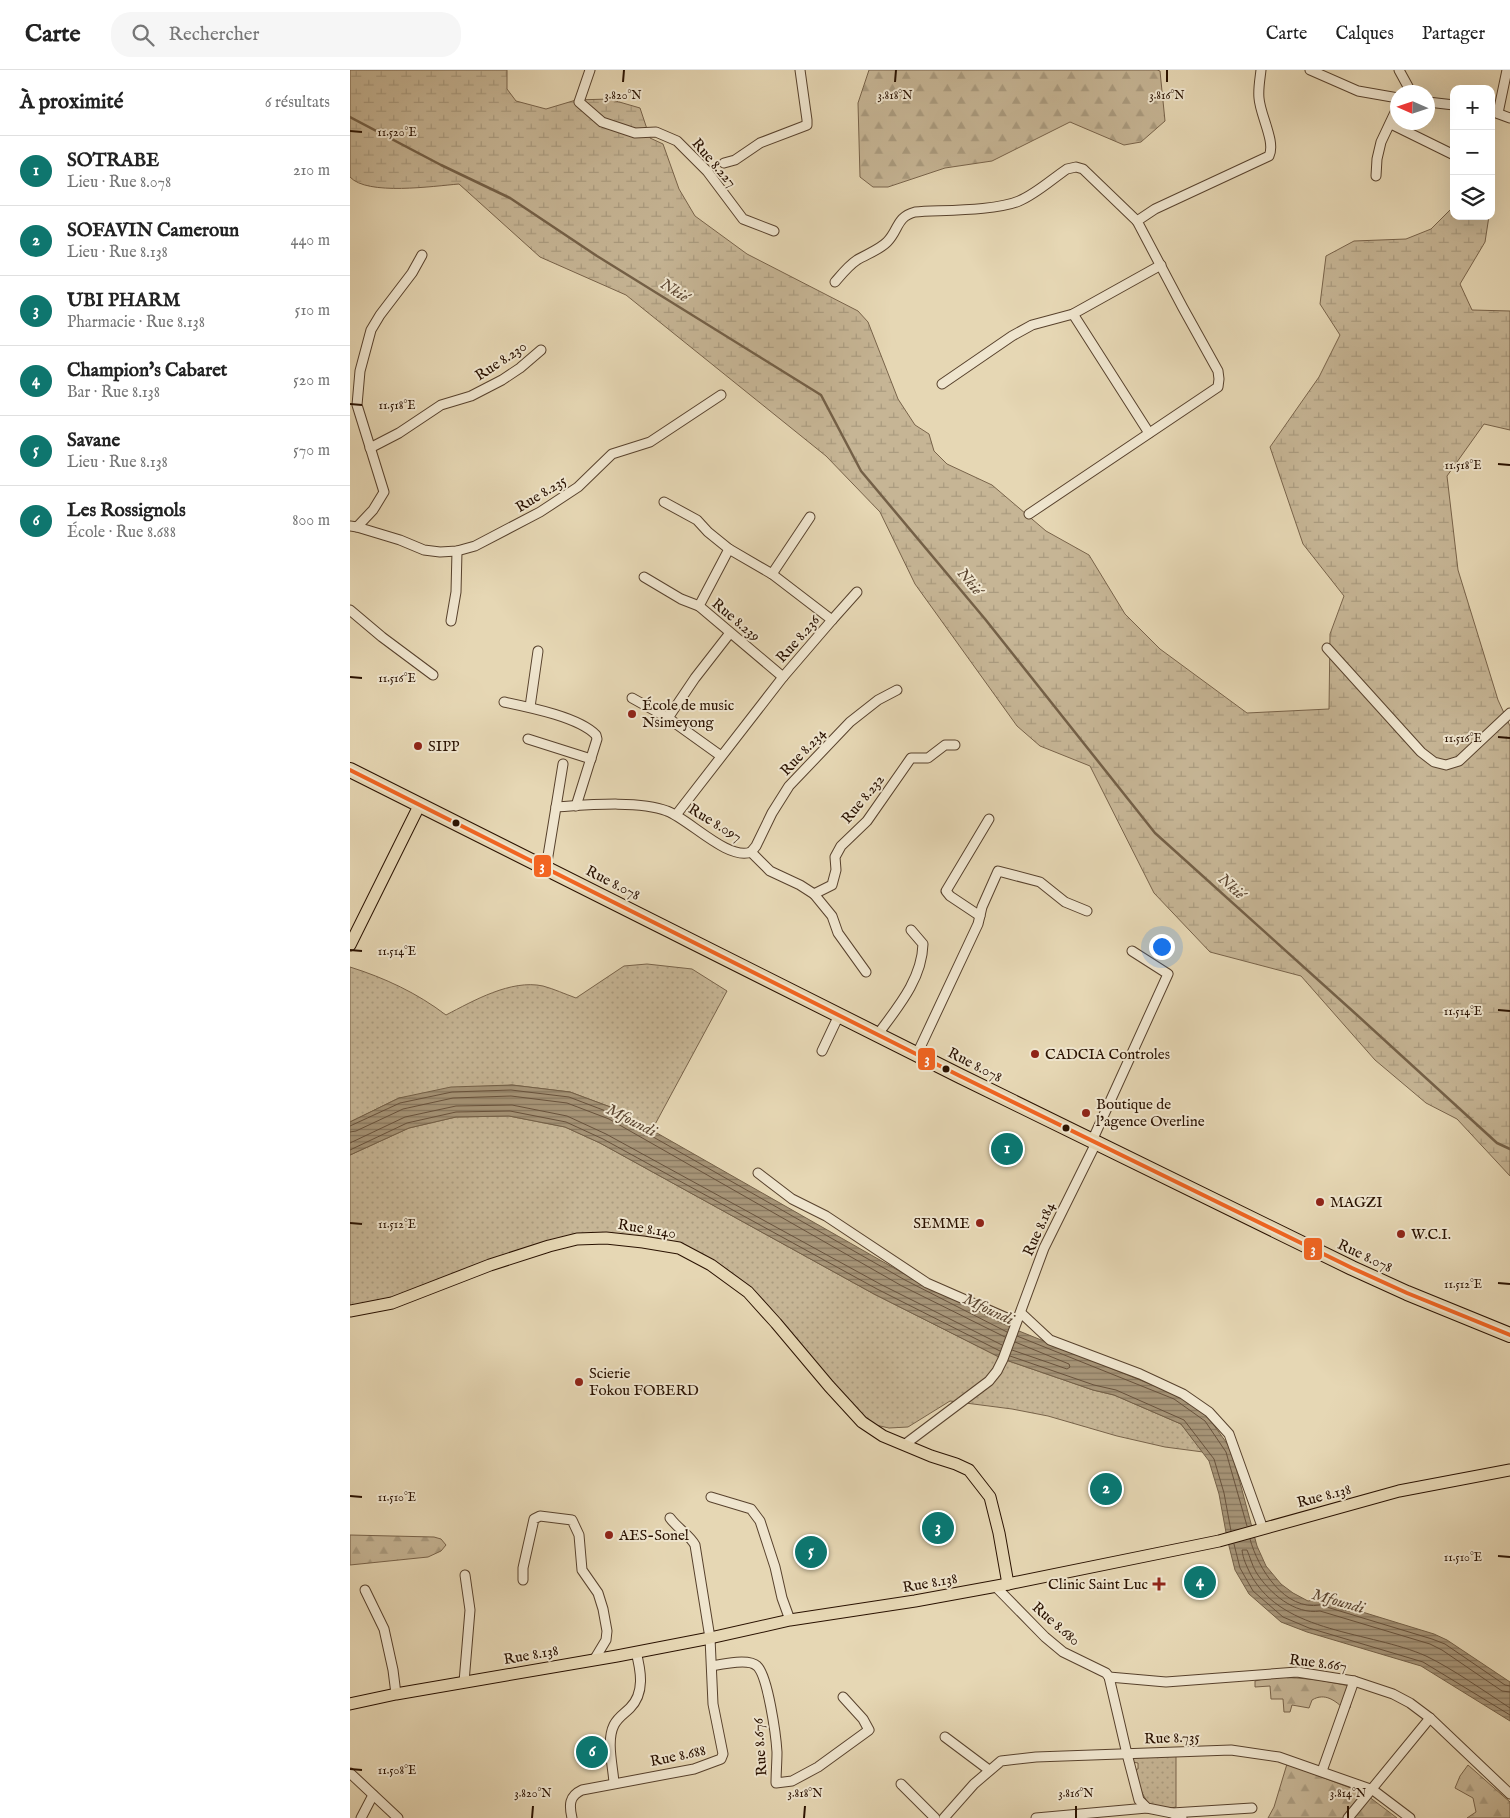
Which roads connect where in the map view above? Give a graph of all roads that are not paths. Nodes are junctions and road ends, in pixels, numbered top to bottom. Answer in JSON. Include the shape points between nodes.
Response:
{"nodes":[{"id":1,"x":590,"y":70,"type":"edge"},
{"id":2,"x":800,"y":70,"type":"edge"},
{"id":3,"x":1261,"y":70,"type":"edge"},
{"id":4,"x":1310,"y":70,"type":"edge"},
{"id":5,"x":1399,"y":70,"type":"edge"},
{"id":6,"x":1506,"y":70,"type":"edge"},
{"id":7,"x":1407,"y":85,"type":"edge"},
{"id":8,"x":1390,"y":96,"type":"edge"},
{"id":9,"x":1435,"y":103,"type":"edge"},
{"id":10,"x":1450,"y":105,"type":"edge"},
{"id":11,"x":1495,"y":112,"type":"edge"},
{"id":12,"x":1510,"y":118,"type":"edge"},
{"id":13,"x":1390,"y":126,"type":"edge"},
{"id":14,"x":1403,"y":130,"type":"edge"},
{"id":15,"x":1450,"y":153,"type":"edge"},
{"id":16,"x":724,"y":163,"type":"dead end"},
{"id":17,"x":1376,"y":176,"type":"dead end"},
{"id":18,"x":1137,"y":221,"type":"junction"},
{"id":19,"x":774,"y":231,"type":"dead end"},
{"id":20,"x":422,"y":255,"type":"dead end"},
{"id":21,"x":1161,"y":265,"type":"junction"},
{"id":22,"x":835,"y":282,"type":"dead end"},
{"id":23,"x":1073,"y":314,"type":"junction"},
{"id":24,"x":541,"y":350,"type":"dead end"},
{"id":25,"x":350,"y":378,"type":"edge"},
{"id":26,"x":360,"y":380,"type":"junction"},
{"id":27,"x":942,"y":384,"type":"dead end"},
{"id":28,"x":721,"y":396,"type":"dead end"},
{"id":29,"x":1150,"y":433,"type":"junction"},
{"id":30,"x":370,"y":448,"type":"junction"},
{"id":31,"x":664,"y":502,"type":"dead end"},
{"id":32,"x":1029,"y":514,"type":"dead end"},
{"id":33,"x":810,"y":517,"type":"dead end"},
{"id":34,"x":353,"y":526,"type":"edge"},
{"id":35,"x":729,"y":549,"type":"junction"},
{"id":36,"x":457,"y":551,"type":"junction"},
{"id":37,"x":772,"y":574,"type":"junction"},
{"id":38,"x":644,"y":577,"type":"dead end"},
{"id":39,"x":857,"y":592,"type":"dead end"},
{"id":40,"x":699,"y":606,"type":"junction"},
{"id":41,"x":350,"y":610,"type":"edge"},
{"id":42,"x":832,"y":620,"type":"junction"},
{"id":43,"x":451,"y":621,"type":"dead end"},
{"id":44,"x":730,"y":633,"type":"junction"},
{"id":45,"x":1327,"y":648,"type":"dead end"},
{"id":46,"x":538,"y":651,"type":"dead end"},
{"id":47,"x":433,"y":675,"type":"dead end"},
{"id":48,"x":782,"y":677,"type":"junction"},
{"id":49,"x":897,"y":690,"type":"dead end"},
{"id":50,"x":632,"y":698,"type":"dead end"},
{"id":51,"x":504,"y":702,"type":"dead end"},
{"id":52,"x":530,"y":708,"type":"junction"},
{"id":53,"x":1510,"y":712,"type":"edge"},
{"id":54,"x":668,"y":718,"type":"junction"},
{"id":55,"x":528,"y":739,"type":"dead end"},
{"id":56,"x":955,"y":745,"type":"dead end"},
{"id":57,"x":721,"y":756,"type":"junction"},
{"id":58,"x":591,"y":759,"type":"junction"},
{"id":59,"x":563,"y":764,"type":"dead end"},
{"id":60,"x":350,"y":770,"type":"edge"},
{"id":61,"x":420,"y":804,"type":"junction"},
{"id":62,"x":576,"y":806,"type":"junction"},
{"id":63,"x":556,"y":807,"type":"junction"},
{"id":64,"x":676,"y":815,"type":"junction"},
{"id":65,"x":989,"y":820,"type":"dead end"},
{"id":66,"x":751,"y":852,"type":"junction"},
{"id":67,"x":546,"y":868,"type":"junction"},
{"id":68,"x":814,"y":894,"type":"junction"},
{"id":69,"x":1088,"y":911,"type":"dead end"},
{"id":70,"x":980,"y":916,"type":"junction"},
{"id":71,"x":911,"y":930,"type":"dead end"},
{"id":72,"x":350,"y":945,"type":"edge"},
{"id":73,"x":1132,"y":951,"type":"dead end"},
{"id":74,"x":866,"y":972,"type":"dead end"},
{"id":75,"x":839,"y":1015,"type":"junction"},
{"id":76,"x":878,"y":1034,"type":"junction"},
{"id":77,"x":822,"y":1051,"type":"dead end"},
{"id":78,"x":917,"y":1054,"type":"junction"},
{"id":79,"x":1094,"y":1142,"type":"junction"},
{"id":80,"x":758,"y":1173,"type":"dead end"},
{"id":81,"x":350,"y":1311,"type":"edge"},
{"id":82,"x":1021,"y":1313,"type":"junction"},
{"id":83,"x":1015,"y":1326,"type":"junction"},
{"id":84,"x":1504,"y":1333,"type":"edge"},
{"id":85,"x":1510,"y":1342,"type":"edge"},
{"id":86,"x":904,"y":1445,"type":"junction"},
{"id":87,"x":1510,"y":1470,"type":"edge"},
{"id":88,"x":711,"y":1497,"type":"dead end"},
{"id":89,"x":670,"y":1518,"type":"dead end"},
{"id":90,"x":1261,"y":1529,"type":"junction"},
{"id":91,"x":465,"y":1575,"type":"dead end"},
{"id":92,"x":523,"y":1580,"type":"dead end"},
{"id":93,"x":1008,"y":1584,"type":"junction"},
{"id":94,"x":995,"y":1586,"type":"junction"},
{"id":95,"x":365,"y":1590,"type":"dead end"},
{"id":96,"x":790,"y":1620,"type":"junction"},
{"id":97,"x":710,"y":1638,"type":"junction"},
{"id":98,"x":636,"y":1652,"type":"junction"},
{"id":99,"x":594,"y":1660,"type":"junction"},
{"id":100,"x":712,"y":1666,"type":"junction"},
{"id":101,"x":1109,"y":1677,"type":"junction"},
{"id":102,"x":1354,"y":1681,"type":"junction"},
{"id":103,"x":464,"y":1682,"type":"junction"},
{"id":104,"x":396,"y":1694,"type":"junction"},
{"id":105,"x":843,"y":1697,"type":"dead end"},
{"id":106,"x":350,"y":1704,"type":"edge"},
{"id":107,"x":1430,"y":1718,"type":"junction"},
{"id":108,"x":945,"y":1737,"type":"dead end"},
{"id":109,"x":1127,"y":1754,"type":"junction"},
{"id":110,"x":989,"y":1770,"type":"junction"},
{"id":111,"x":1322,"y":1771,"type":"junction"},
{"id":112,"x":350,"y":1773,"type":"edge"},
{"id":113,"x":614,"y":1783,"type":"junction"},
{"id":114,"x":901,"y":1784,"type":"dead end"},
{"id":115,"x":1373,"y":1790,"type":"junction"},
{"id":116,"x":1510,"y":1794,"type":"edge"},
{"id":117,"x":373,"y":1795,"type":"junction"},
{"id":118,"x":1147,"y":1808,"type":"junction"},
{"id":119,"x":1252,"y":1808,"type":"dead end"},
{"id":120,"x":1172,"y":1813,"type":"junction"},
{"id":121,"x":1086,"y":1816,"type":"edge"},
{"id":122,"x":361,"y":1818,"type":"edge"},
{"id":123,"x":398,"y":1818,"type":"edge"},
{"id":124,"x":572,"y":1818,"type":"edge"},
{"id":125,"x":935,"y":1818,"type":"edge"},
{"id":126,"x":944,"y":1818,"type":"edge"},
{"id":127,"x":1036,"y":1818,"type":"edge"},
{"id":128,"x":1182,"y":1818,"type":"edge"},
{"id":129,"x":1348,"y":1818,"type":"edge"},
{"id":130,"x":1410,"y":1818,"type":"edge"}],
"edges":[{"from":1,"to":19,"type":"street","name":"Rue 8.227","via":[[579,102],[602,122],[634,133],[656,132],[677,141],[707,171],[744,219]]},
{"from":2,"to":16,"type":"street","via":[[807,125],[760,142],[735,160]]},
{"from":3,"to":18,"type":"street","via":[[1258,96],[1272,144],[1269,156],[1155,209]]},
{"from":4,"to":8,"type":"street","via":[[1358,90]]},
{"from":5,"to":7,"type":"street"},
{"from":6,"to":11,"type":"street"},
{"from":9,"to":10,"type":"street"},
{"from":11,"to":12,"type":"street"},
{"from":13,"to":17,"type":"street","via":[[1381,142]]},
{"from":14,"to":15,"type":"street"},
{"from":18,"to":21,"type":"street"},
{"from":18,"to":22,"type":"street","via":[[1083,169],[1076,167],[1067,169],[1024,198],[1009,204],[907,214],[889,240],[847,267]]},
{"from":20,"to":26,"type":"street","via":[[371,330]]},
{"from":21,"to":23,"type":"street"},
{"from":21,"to":29,"type":"street","via":[[1220,379],[1218,386]]},
{"from":23,"to":27,"type":"street","via":[[1032,325]]},
{"from":23,"to":29,"type":"street"},
{"from":24,"to":30,"type":"street","name":"Rue 8.230","via":[[502,380],[471,396],[441,405]]},
{"from":25,"to":26,"type":"street"},
{"from":26,"to":30,"type":"street","via":[[357,405]]},
{"from":28,"to":36,"type":"street","name":"Rue 8.235","via":[[650,442],[612,454],[578,486],[540,512],[482,543]]},
{"from":29,"to":32,"type":"street"},
{"from":30,"to":34,"type":"street","via":[[384,492],[373,510]]},
{"from":31,"to":35,"type":"street","name":"Rue 8.236","via":[[697,520]]},
{"from":33,"to":37,"type":"street"},
{"from":34,"to":36,"type":"street","name":"Rue 8.235","via":[[424,550]]},
{"from":35,"to":37,"type":"street","name":"Rue 8.236"},
{"from":35,"to":40,"type":"street","name":"Rue 8.239"},
{"from":36,"to":43,"type":"street","via":[[456,592]]},
{"from":37,"to":42,"type":"street","name":"Rue 8.236"},
{"from":38,"to":40,"type":"street"},
{"from":39,"to":42,"type":"street"},
{"from":40,"to":44,"type":"street","name":"Rue 8.239"},
{"from":41,"to":47,"type":"street"},
{"from":42,"to":48,"type":"street","name":"Rue 8.236"},
{"from":44,"to":48,"type":"street","name":"Rue 8.239"},
{"from":44,"to":54,"type":"street"},
{"from":45,"to":53,"type":"street","via":[[1421,752],[1434,762],[1446,765],[1459,762]]},
{"from":46,"to":52,"type":"street"},
{"from":48,"to":57,"type":"street","name":"Rue 8.236"},
{"from":49,"to":66,"type":"street","name":"Rue 8.234","via":[[850,722],[789,786]]},
{"from":50,"to":54,"type":"street"},
{"from":51,"to":52,"type":"street"},
{"from":52,"to":58,"type":"street","via":[[572,721],[594,732],[598,739]]},
{"from":54,"to":57,"type":"street"},
{"from":55,"to":58,"type":"street"},
{"from":56,"to":68,"type":"street","name":"Rue 8.232","via":[[944,745],[928,758],[910,758],[867,821],[840,846],[835,857],[832,885]]},
{"from":57,"to":64,"type":"street","name":"Rue 8.236"},
{"from":58,"to":62,"type":"street"},
{"from":59,"to":63,"type":"street"},
{"from":60,"to":61,"type":"highway","name":"Rue 8.078"},
{"from":61,"to":67,"type":"highway","name":"Rue 8.078"},
{"from":61,"to":72,"type":"main road"},
{"from":62,"to":63,"type":"street","name":"Rue 8.097"},
{"from":62,"to":64,"type":"street","name":"Rue 8.097","via":[[643,806]]},
{"from":63,"to":67,"type":"street"},
{"from":64,"to":66,"type":"street","name":"Rue 8.097","via":[[698,832],[738,854]]},
{"from":65,"to":70,"type":"street","via":[[946,891]]},
{"from":66,"to":68,"type":"street","name":"Rue 8.097","via":[[770,871]]},
{"from":67,"to":75,"type":"highway","name":"Rue 8.078"},
{"from":68,"to":74,"type":"street","name":"Rue 8.097","via":[[832,916],[838,933]]},
{"from":69,"to":70,"type":"street","via":[[1065,902],[1040,882],[998,871]]},
{"from":70,"to":78,"type":"street"},
{"from":71,"to":76,"type":"street","via":[[923,944],[921,963],[911,986]]},
{"from":73,"to":79,"type":"street","name":"Rue 8.184","via":[[1168,974]]},
{"from":75,"to":76,"type":"highway","name":"Rue 8.078"},
{"from":75,"to":77,"type":"street"},
{"from":76,"to":78,"type":"highway","name":"Rue 8.078"},
{"from":78,"to":79,"type":"highway","name":"Rue 8.078"},
{"from":79,"to":82,"type":"street","name":"Rue 8.184","via":[[1044,1248]]},
{"from":79,"to":84,"type":"highway","name":"Rue 8.078","via":[[1352,1268]]},
{"from":80,"to":83,"type":"street","via":[[792,1199],[826,1216],[927,1283]]},
{"from":81,"to":86,"type":"main road","name":"Rue 8.140","via":[[392,1303],[490,1265],[577,1239],[616,1239],[679,1248],[748,1292],[862,1422]]},
{"from":82,"to":83,"type":"street","name":"Rue 8.184"},
{"from":82,"to":90,"type":"street","via":[[1050,1340],[1140,1374],[1183,1394],[1209,1412],[1229,1434]]},
{"from":83,"to":86,"type":"street","name":"Rue 8.184","via":[[990,1381]]},
{"from":84,"to":85,"type":"highway"},
{"from":86,"to":93,"type":"main road","name":"Rue 8.140","via":[[969,1470],[990,1497]]},
{"from":87,"to":90,"type":"main road","name":"Rue 8.138","via":[[1399,1491]]},
{"from":88,"to":96,"type":"street","via":[[751,1509],[760,1521]]},
{"from":89,"to":97,"type":"street","name":"Rue 8.688","via":[[692,1538],[695,1545]]},
{"from":90,"to":93,"type":"main road","name":"Rue 8.138"},
{"from":91,"to":103,"type":"street","via":[[470,1610]]},
{"from":92,"to":99,"type":"street","via":[[534,1519],[540,1516],[572,1520],[579,1535],[582,1570],[598,1593],[607,1631],[606,1640]]},
{"from":93,"to":94,"type":"main road","name":"Rue 8.138"},
{"from":94,"to":96,"type":"main road","name":"Rue 8.138"},
{"from":94,"to":101,"type":"street","name":"Rue 8.680","via":[[1063,1652]]},
{"from":95,"to":104,"type":"street","via":[[384,1629]]},
{"from":96,"to":97,"type":"main road","name":"Rue 8.138"},
{"from":97,"to":98,"type":"main road","name":"Rue 8.138"},
{"from":97,"to":100,"type":"street","name":"Rue 8.688"},
{"from":98,"to":99,"type":"main road","name":"Rue 8.138"},
{"from":98,"to":113,"type":"street","via":[[640,1665],[640,1688],[630,1708],[620,1715],[611,1734]]},
{"from":99,"to":103,"type":"main road","name":"Rue 8.138"},
{"from":100,"to":105,"type":"street","name":"Rue 8.676","via":[[752,1663],[760,1671],[772,1718],[776,1783],[792,1781],[818,1767],[869,1730]]},
{"from":100,"to":113,"type":"street","name":"Rue 8.688","via":[[713,1704],[723,1754],[721,1759],[679,1772]]},
{"from":101,"to":102,"type":"street","name":"Rue 8.667","via":[[1166,1682],[1298,1672]]},
{"from":101,"to":109,"type":"street"},
{"from":102,"to":107,"type":"street","name":"Rue 8.667","via":[[1393,1694]]},
{"from":102,"to":111,"type":"street"},
{"from":103,"to":104,"type":"main road","name":"Rue 8.138"},
{"from":104,"to":106,"type":"main road","name":"Rue 8.138"},
{"from":107,"to":115,"type":"street"},
{"from":107,"to":116,"type":"street","name":"Rue 8.667"},
{"from":108,"to":110,"type":"street"},
{"from":109,"to":110,"type":"street","name":"Rue 8.735","via":[[1013,1758],[1000,1761]]},
{"from":109,"to":111,"type":"street","name":"Rue 8.735","via":[[1231,1750],[1279,1757]]},
{"from":109,"to":118,"type":"street","via":[[1139,1800]]},
{"from":110,"to":126,"type":"street","name":"Rue 8.735"},
{"from":111,"to":115,"type":"street","name":"Rue 8.735"},
{"from":112,"to":117,"type":"street"},
{"from":113,"to":124,"type":"street","name":"Rue 8.688","via":[[576,1794],[571,1799]]},
{"from":114,"to":125,"type":"street"},
{"from":115,"to":129,"type":"street"},
{"from":115,"to":130,"type":"street","name":"Rue 8.735"},
{"from":117,"to":122,"type":"street"},
{"from":117,"to":123,"type":"street"},
{"from":118,"to":120,"type":"street"},
{"from":118,"to":121,"type":"street"},
{"from":119,"to":120,"type":"street"},
{"from":120,"to":128,"type":"street"},
{"from":121,"to":127,"type":"street"}]}
